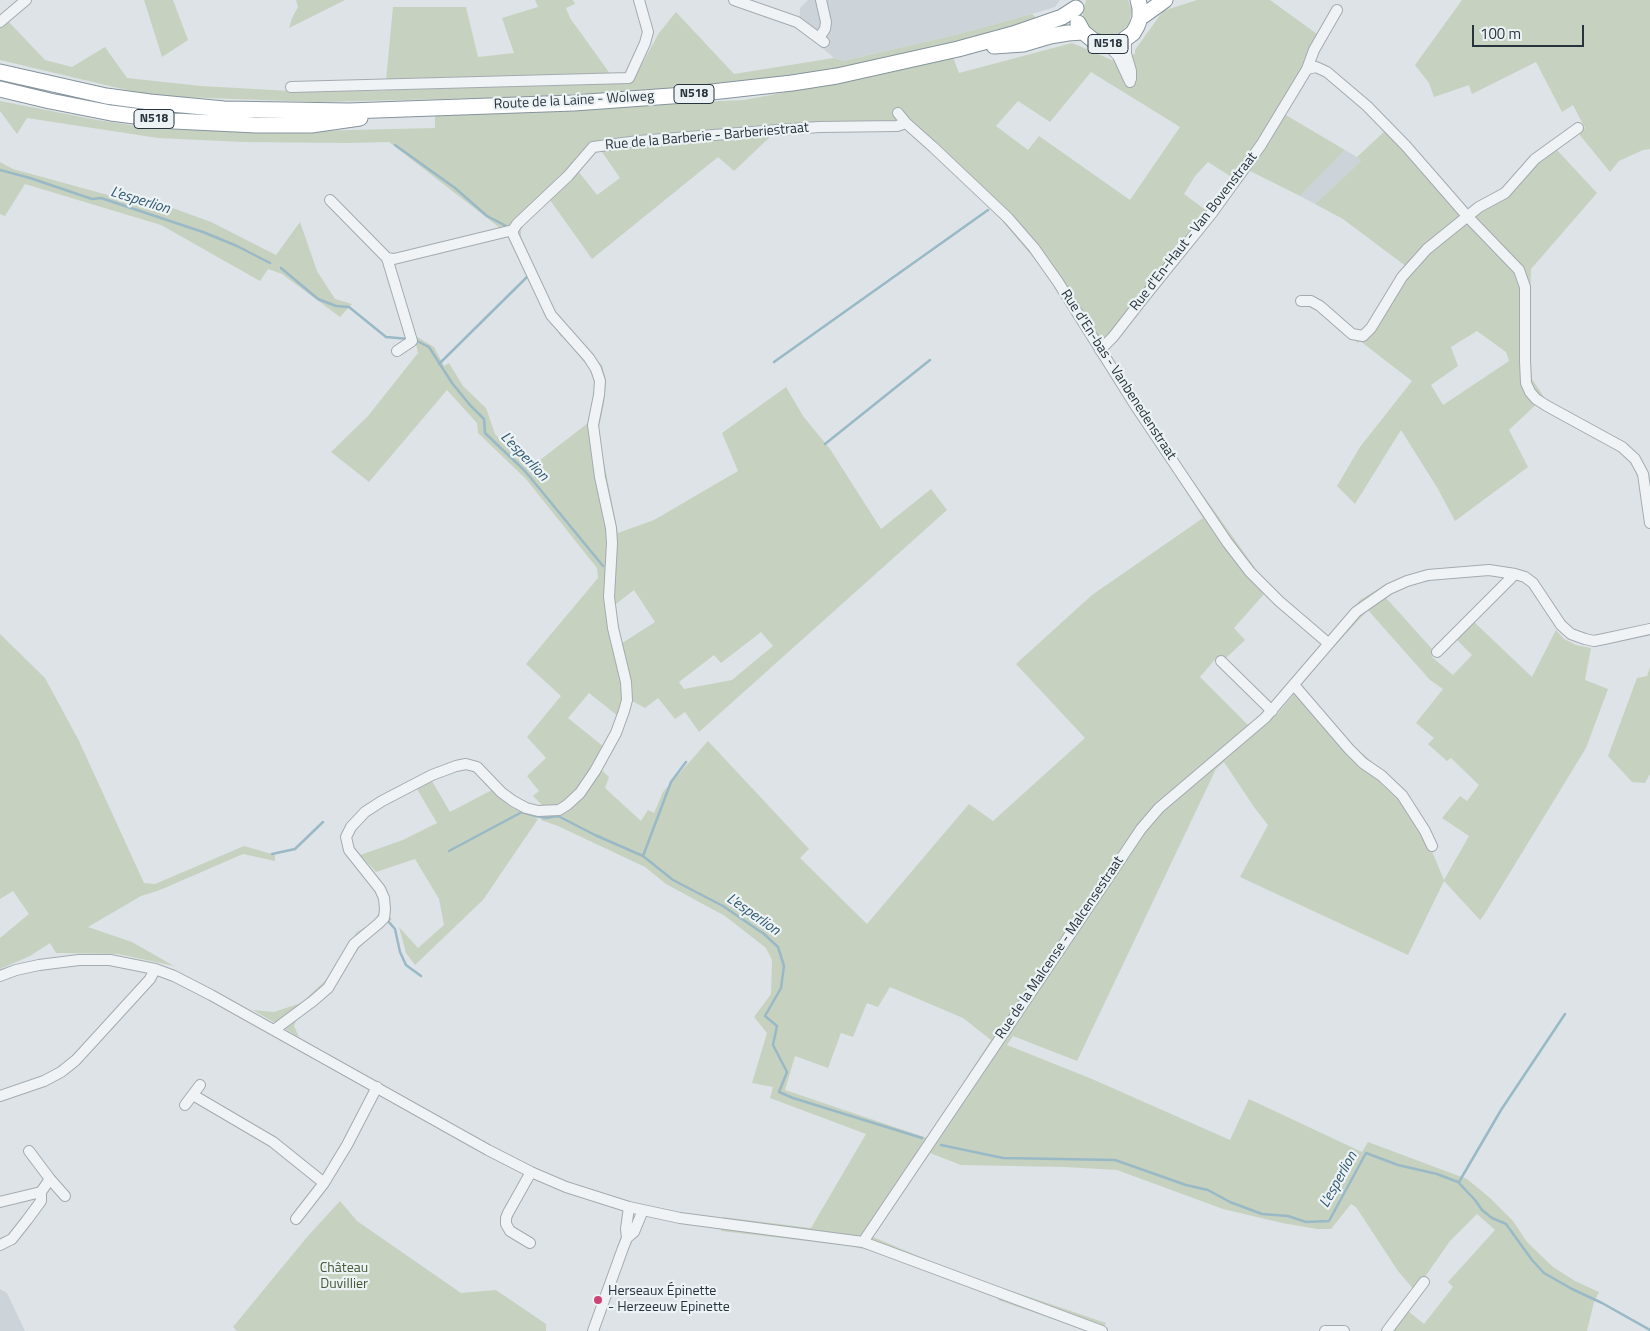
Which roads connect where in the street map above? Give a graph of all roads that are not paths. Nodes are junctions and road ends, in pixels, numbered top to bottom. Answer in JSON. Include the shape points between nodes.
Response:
{"nodes":[{"id":1,"x":26,"y":0,"type":"edge"},
{"id":2,"x":639,"y":0,"type":"edge"},
{"id":3,"x":734,"y":0,"type":"edge"},
{"id":4,"x":821,"y":0,"type":"edge"},
{"id":5,"x":1138,"y":0,"type":"edge"},
{"id":6,"x":1165,"y":0,"type":"edge"},
{"id":7,"x":1077,"y":4,"type":"edge"},
{"id":8,"x":1337,"y":10,"type":"dead end"},
{"id":9,"x":1140,"y":18,"type":"junction"},
{"id":10,"x":0,"y":22,"type":"edge"},
{"id":11,"x":1083,"y":32,"type":"junction"},
{"id":12,"x":1126,"y":39,"type":"junction"},
{"id":13,"x":1107,"y":44,"type":"junction"},
{"id":14,"x":958,"y":49,"type":"junction"},
{"id":15,"x":1307,"y":69,"type":"junction"},
{"id":16,"x":0,"y":72,"type":"edge"},
{"id":17,"x":291,"y":87,"type":"dead end"},
{"id":18,"x":0,"y":89,"type":"edge"},
{"id":19,"x":427,"y":108,"type":"junction"},
{"id":20,"x":898,"y":113,"type":"dead end"},
{"id":21,"x":906,"y":123,"type":"junction"},
{"id":22,"x":1578,"y":128,"type":"dead end"},
{"id":23,"x":330,"y":200,"type":"dead end"},
{"id":24,"x":1468,"y":216,"type":"junction"},
{"id":25,"x":513,"y":230,"type":"junction"},
{"id":26,"x":387,"y":258,"type":"junction"},
{"id":27,"x":1301,"y":301,"type":"dead end"},
{"id":28,"x":1100,"y":350,"type":"junction"},
{"id":29,"x":397,"y":351,"type":"dead end"},
{"id":30,"x":1650,"y":523,"type":"edge"},
{"id":31,"x":1515,"y":574,"type":"junction"},
{"id":32,"x":1650,"y":629,"type":"edge"},
{"id":33,"x":1328,"y":643,"type":"junction"},
{"id":34,"x":1437,"y":652,"type":"dead end"},
{"id":35,"x":1221,"y":660,"type":"dead end"},
{"id":36,"x":1294,"y":686,"type":"junction"},
{"id":37,"x":1272,"y":710,"type":"junction"},
{"id":38,"x":1432,"y":846,"type":"dead end"},
{"id":39,"x":155,"y":970,"type":"junction"},
{"id":40,"x":0,"y":976,"type":"edge"},
{"id":41,"x":274,"y":1030,"type":"junction"},
{"id":42,"x":200,"y":1085,"type":"dead end"},
{"id":43,"x":377,"y":1087,"type":"junction"},
{"id":44,"x":193,"y":1095,"type":"junction"},
{"id":45,"x":0,"y":1096,"type":"edge"},
{"id":46,"x":185,"y":1106,"type":"dead end"},
{"id":47,"x":29,"y":1150,"type":"dead end"},
{"id":48,"x":531,"y":1172,"type":"junction"},
{"id":49,"x":50,"y":1179,"type":"junction"},
{"id":50,"x":324,"y":1183,"type":"junction"},
{"id":51,"x":41,"y":1192,"type":"junction"},
{"id":52,"x":65,"y":1196,"type":"dead end"},
{"id":53,"x":0,"y":1202,"type":"edge"},
{"id":54,"x":629,"y":1206,"type":"junction"},
{"id":55,"x":643,"y":1210,"type":"junction"},
{"id":56,"x":296,"y":1219,"type":"dead end"},
{"id":57,"x":627,"y":1238,"type":"junction"},
{"id":58,"x":863,"y":1242,"type":"junction"},
{"id":59,"x":0,"y":1244,"type":"edge"},
{"id":60,"x":529,"y":1244,"type":"dead end"},
{"id":61,"x":1424,"y":1282,"type":"dead end"},
{"id":62,"x":593,"y":1331,"type":"edge"},
{"id":63,"x":1102,"y":1331,"type":"edge"},
{"id":64,"x":1325,"y":1331,"type":"edge"},
{"id":65,"x":1344,"y":1331,"type":"edge"},
{"id":66,"x":1387,"y":1331,"type":"edge"}],
"edges":[{"from":1,"to":10,"type":"street"},
{"from":2,"to":17,"type":"street","via":[[648,32],[629,78]]},
{"from":3,"to":4,"type":"street","via":[[797,22],[822,40],[826,22]]},
{"from":5,"to":9,"type":"highway","number":"N518"},
{"from":6,"to":9,"type":"highway","number":"N518"},
{"from":7,"to":11,"type":"highway","name":"Route de la Laine - Wolweg","number":"N518","via":[[1076,18]]},
{"from":7,"to":14,"type":"highway","name":"Route de la Laine - Wolweg","number":"N518","via":[[1062,17]]},
{"from":8,"to":15,"type":"street","name":"Rue d'En-Haut - Van Bovenstraat"},
{"from":9,"to":12,"type":"highway","number":"N518"},
{"from":11,"to":13,"type":"highway","number":"N518","via":[[1094,41]]},
{"from":11,"to":14,"type":"highway","name":"Route de la Laine - Wolweg","number":"N518","via":[[1050,36],[1023,44]]},
{"from":12,"to":13,"type":"highway","number":"N518"},
{"from":12,"to":13,"type":"street","via":[[1130,82],[1118,56]]},
{"from":14,"to":19,"type":"highway","name":"Route de la Laine - Wolweg","number":"N518","via":[[837,76],[784,84],[574,103]]},
{"from":15,"to":24,"type":"street","via":[[1316,67],[1326,72],[1366,106]]},
{"from":15,"to":28,"type":"street","name":"Rue d'En-Haut - Van Bovenstraat","via":[[1261,145],[1212,213]]},
{"from":16,"to":19,"type":"highway","name":"Route de la Laine - Wolweg","number":"N518","via":[[106,96],[224,109],[348,111]]},
{"from":18,"to":19,"type":"highway","name":"Route de la Laine - Wolweg","number":"N518","via":[[50,102],[174,121],[311,126]]},
{"from":20,"to":21,"type":"street","name":"Rue d'En-bas - Vanbenedenstraat"},
{"from":21,"to":25,"type":"street","name":"Rue de la Barberie - Barberiestraat","via":[[739,133],[593,147]]},
{"from":21,"to":28,"type":"street","name":"Rue d'En-bas - Vanbenedenstraat","via":[[1002,212],[1034,248]]},
{"from":22,"to":24,"type":"street","via":[[1535,159],[1505,193]]},
{"from":23,"to":26,"type":"street"},
{"from":24,"to":27,"type":"street","via":[[1427,249],[1402,277],[1363,336],[1352,334],[1320,306],[1311,301]]},
{"from":24,"to":30,"type":"street","via":[[1519,270],[1525,287],[1526,383],[1530,392],[1547,406],[1622,447],[1635,459],[1643,474]]},
{"from":25,"to":26,"type":"street"},
{"from":25,"to":41,"type":"street","via":[[512,234],[551,315],[588,358],[600,381],[593,425],[612,535],[610,607],[627,700],[616,733],[595,771],[580,793],[559,810],[538,811],[513,802],[477,767],[466,764],[432,776],[365,812],[346,837],[349,850],[380,889],[384,898],[384,918],[354,944],[328,988]]},
{"from":26,"to":29,"type":"street","via":[[412,340]]},
{"from":28,"to":33,"type":"street","name":"Rue d'En-bas - Vanbenedenstraat","via":[[1250,572]]},
{"from":31,"to":32,"type":"street","name":"Rue de la Malcense - Malcensestraat","via":[[1533,583],[1554,616],[1571,634],[1594,641]]},
{"from":31,"to":33,"type":"street","name":"Rue de la Malcense - Malcensestraat","via":[[1489,570],[1428,575],[1407,581],[1389,589],[1356,612]]},
{"from":31,"to":34,"type":"street"},
{"from":33,"to":36,"type":"street","name":"Rue de la Malcense - Malcensestraat"},
{"from":35,"to":37,"type":"street"},
{"from":36,"to":37,"type":"street","name":"Rue de la Malcense - Malcensestraat"},
{"from":36,"to":38,"type":"street","via":[[1349,749],[1402,795]]},
{"from":37,"to":58,"type":"street","name":"Rue de la Malcense - Malcensestraat","via":[[1159,808],[1141,829]]},
{"from":39,"to":40,"type":"street","via":[[110,960],[79,960],[39,965]]},
{"from":39,"to":41,"type":"street","via":[[174,976]]},
{"from":39,"to":45,"type":"street","via":[[76,1060],[44,1081]]},
{"from":41,"to":43,"type":"street"},
{"from":42,"to":44,"type":"street"},
{"from":43,"to":48,"type":"street"},
{"from":43,"to":50,"type":"street"},
{"from":44,"to":46,"type":"street"},
{"from":44,"to":50,"type":"street","via":[[273,1142]]},
{"from":47,"to":49,"type":"street"},
{"from":48,"to":54,"type":"street","via":[[566,1187]]},
{"from":48,"to":60,"type":"street","via":[[506,1218],[510,1231]]},
{"from":49,"to":51,"type":"street"},
{"from":49,"to":52,"type":"street"},
{"from":50,"to":56,"type":"street"},
{"from":51,"to":53,"type":"street"},
{"from":51,"to":59,"type":"street","via":[[41,1201],[27,1220],[12,1239]]},
{"from":54,"to":55,"type":"street"},
{"from":54,"to":57,"type":"street"},
{"from":55,"to":57,"type":"street","via":[[634,1232]]},
{"from":55,"to":58,"type":"street"},
{"from":57,"to":62,"type":"street"},
{"from":58,"to":63,"type":"street"},
{"from":61,"to":66,"type":"street"},
{"from":64,"to":65,"type":"street"}]}
